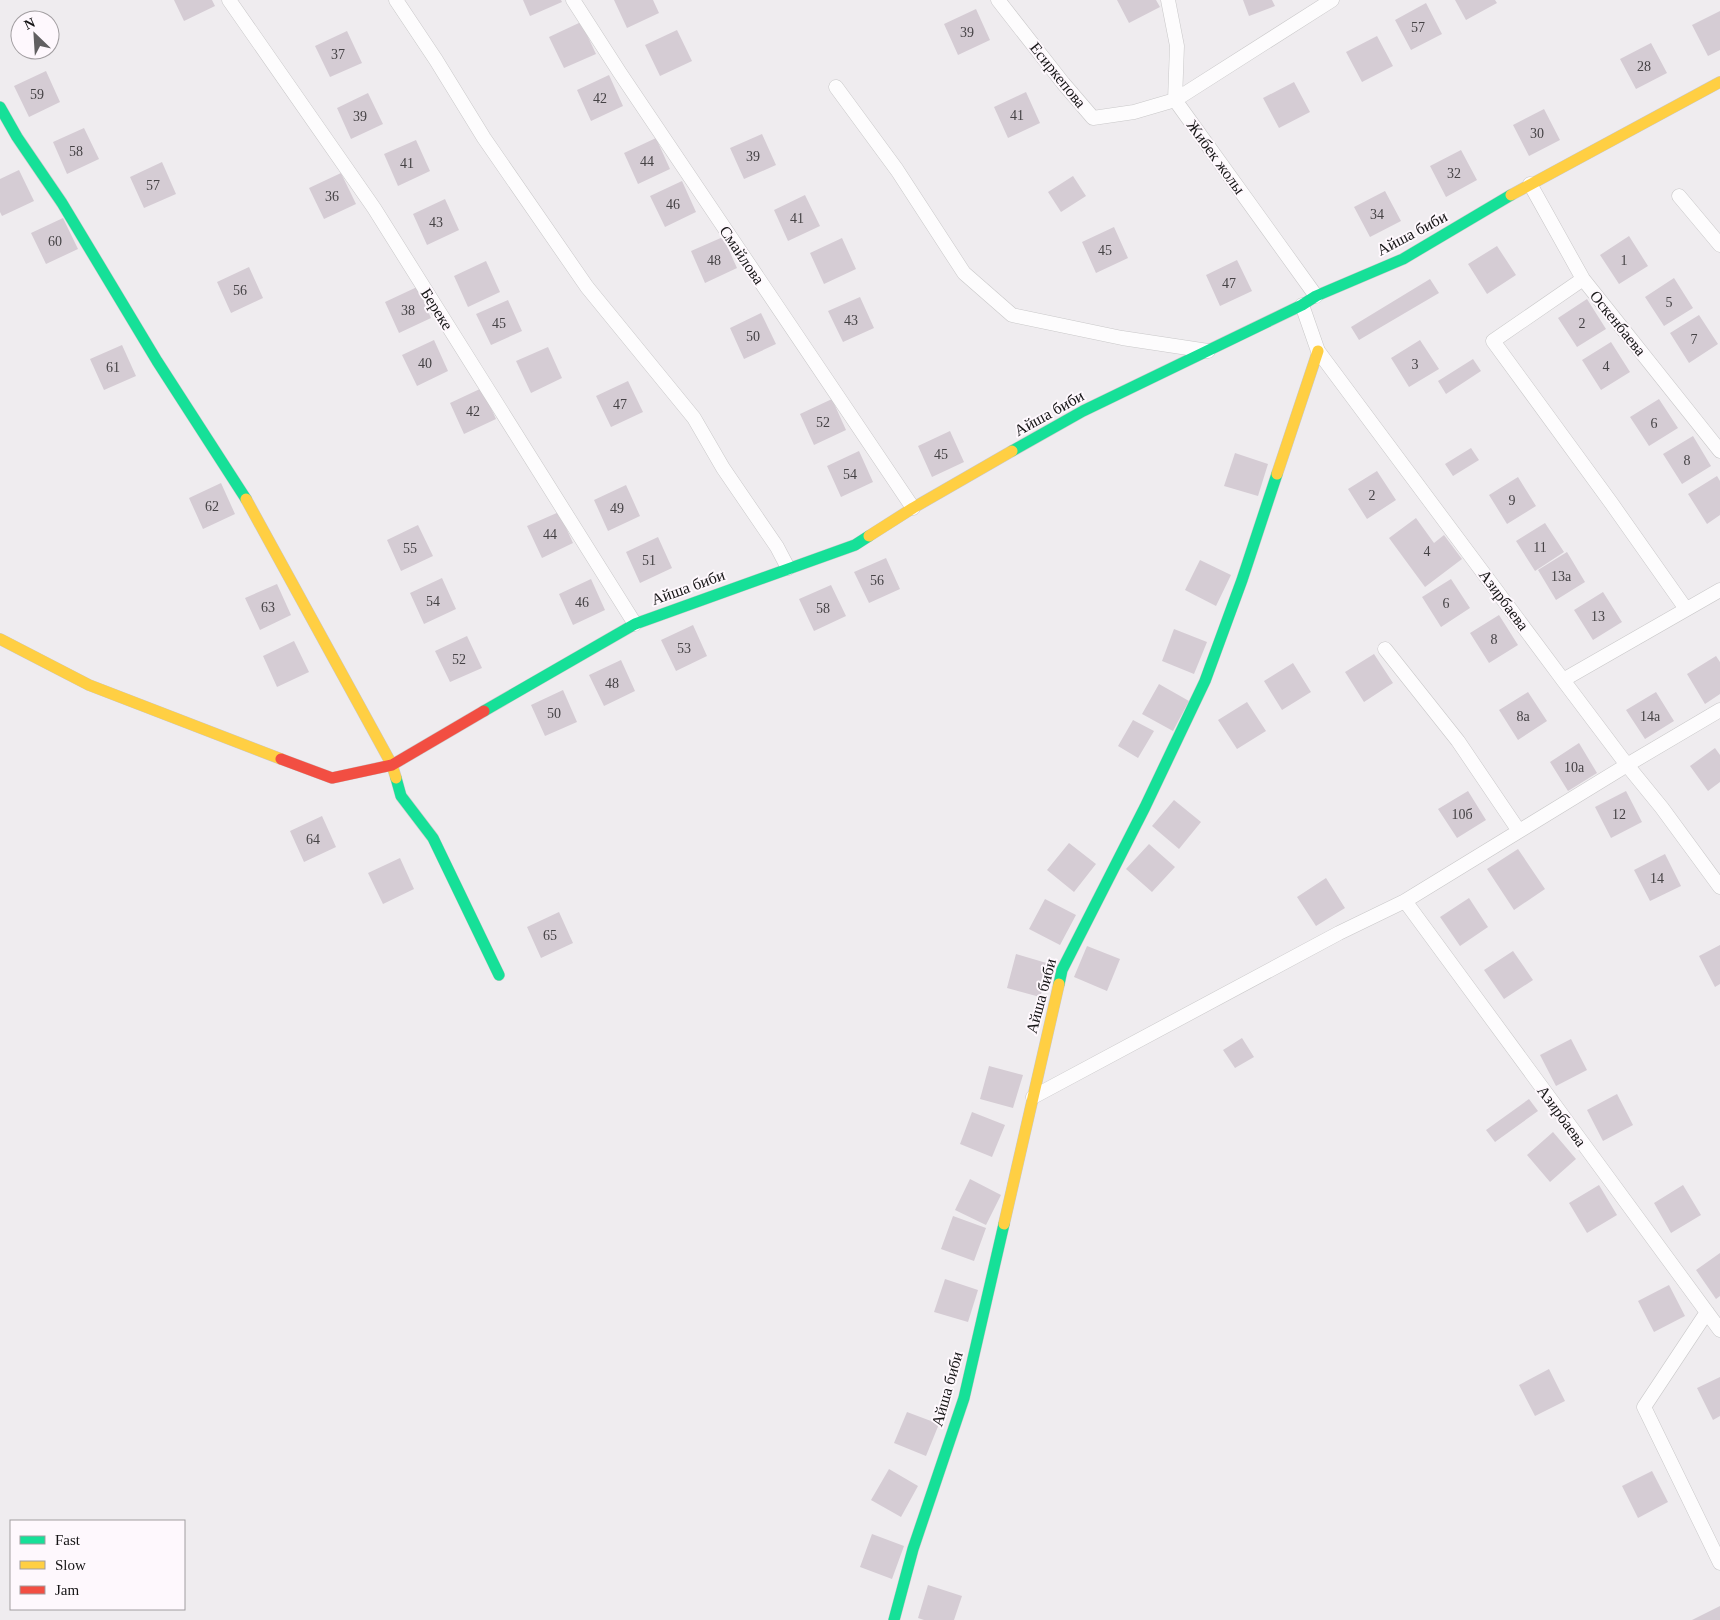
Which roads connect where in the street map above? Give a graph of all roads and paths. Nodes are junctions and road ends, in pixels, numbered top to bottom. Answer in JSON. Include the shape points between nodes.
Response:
{"nodes":[{"id":1,"x":229,"y":0,"type":"edge"},
{"id":2,"x":396,"y":0,"type":"edge"},
{"id":3,"x":573,"y":0,"type":"edge"},
{"id":4,"x":998,"y":0,"type":"edge"},
{"id":5,"x":1168,"y":0,"type":"edge"},
{"id":6,"x":1332,"y":0,"type":"edge"},
{"id":7,"x":1720,"y":82,"type":"edge"},
{"id":8,"x":836,"y":86,"type":"dead end"},
{"id":9,"x":1175,"y":100,"type":"junction"},
{"id":10,"x":0,"y":107,"type":"edge"},
{"id":11,"x":1530,"y":184,"type":"junction"},
{"id":12,"x":1679,"y":196,"type":"dead end"},
{"id":13,"x":1720,"y":245,"type":"edge"},
{"id":14,"x":1583,"y":279,"type":"junction"},
{"id":15,"x":1316,"y":296,"type":"junction"},
{"id":16,"x":1302,"y":306,"type":"junction"},
{"id":17,"x":1208,"y":351,"type":"junction"},
{"id":18,"x":1318,"y":351,"type":"junction"},
{"id":19,"x":1720,"y":451,"type":"edge"},
{"id":20,"x":913,"y":508,"type":"junction"},
{"id":21,"x":788,"y":568,"type":"junction"},
{"id":22,"x":1720,"y":590,"type":"edge"},
{"id":23,"x":1686,"y":609,"type":"junction"},
{"id":24,"x":635,"y":624,"type":"junction"},
{"id":25,"x":0,"y":639,"type":"edge"},
{"id":26,"x":1385,"y":649,"type":"dead end"},
{"id":27,"x":1563,"y":680,"type":"junction"},
{"id":28,"x":1720,"y":710,"type":"edge"},
{"id":29,"x":392,"y":765,"type":"junction"},
{"id":30,"x":1627,"y":765,"type":"junction"},
{"id":31,"x":1519,"y":831,"type":"junction"},
{"id":32,"x":1720,"y":887,"type":"edge"},
{"id":33,"x":1405,"y":901,"type":"junction"},
{"id":34,"x":499,"y":975,"type":"dead end"},
{"id":35,"x":1033,"y":1096,"type":"junction"},
{"id":36,"x":1707,"y":1312,"type":"junction"},
{"id":37,"x":1720,"y":1330,"type":"edge"},
{"id":38,"x":1720,"y":1564,"type":"edge"},
{"id":39,"x":894,"y":1620,"type":"edge"}],
"edges":[{"from":1,"to":24,"type":"street","name":"Береке","via":[[374,208]]},
{"from":2,"to":21,"type":"street","via":[[484,138],[581,279],[694,418]]},
{"from":3,"to":20,"type":"street","name":"Смайлова"},
{"from":4,"to":9,"type":"street","name":"Есиркепова","via":[[1093,118],[1134,112]]},
{"from":5,"to":9,"type":"street","via":[[1177,46]]},
{"from":6,"to":9,"type":"street"},
{"from":7,"to":11,"type":"street","name":"Айша биби"},
{"from":8,"to":17,"type":"street","via":[[964,273],[1012,315],[1122,338]]},
{"from":9,"to":15,"type":"street","name":"Жибек жолы"},
{"from":10,"to":29,"type":"street","via":[[253,510]]},
{"from":11,"to":14,"type":"street","name":"Оскенбаева"},
{"from":11,"to":15,"type":"street","name":"Айша биби","via":[[1403,259]]},
{"from":12,"to":13,"type":"street"},
{"from":14,"to":19,"type":"street","name":"Оскенбаева"},
{"from":14,"to":23,"type":"street","via":[[1493,341]]},
{"from":15,"to":16,"type":"street","name":"Айша биби"},
{"from":16,"to":17,"type":"street","name":"Айша биби"},
{"from":16,"to":18,"type":"street","name":"Азирбаева"},
{"from":17,"to":20,"type":"street","name":"Айша биби","via":[[1083,411]]},
{"from":18,"to":27,"type":"street","name":"Азирбаева"},
{"from":18,"to":35,"type":"street","name":"Айша биби","via":[[1205,681],[1062,970]]},
{"from":20,"to":21,"type":"street","name":"Айша биби","via":[[855,545]]},
{"from":21,"to":24,"type":"street","name":"Айша биби"},
{"from":22,"to":23,"type":"street"},
{"from":23,"to":27,"type":"street"},
{"from":24,"to":29,"type":"street","name":"Айша биби"},
{"from":25,"to":29,"type":"street","name":"Айша биби","via":[[89,685],[332,778]]},
{"from":26,"to":31,"type":"street","via":[[1458,741]]},
{"from":27,"to":30,"type":"street","name":"Азирбаева"},
{"from":28,"to":30,"type":"street"},
{"from":29,"to":34,"type":"street","via":[[401,796],[433,838]]},
{"from":30,"to":31,"type":"street"},
{"from":30,"to":32,"type":"street","name":"Азирбаева"},
{"from":31,"to":33,"type":"street"},
{"from":33,"to":35,"type":"street","via":[[1338,933]]},
{"from":33,"to":36,"type":"street","name":"Азирбаева"},
{"from":35,"to":39,"type":"street","name":"Айша биби","via":[[964,1398],[913,1549]]},
{"from":36,"to":37,"type":"street","name":"Азирбаева"},
{"from":36,"to":38,"type":"street","via":[[1644,1406]]}]}
